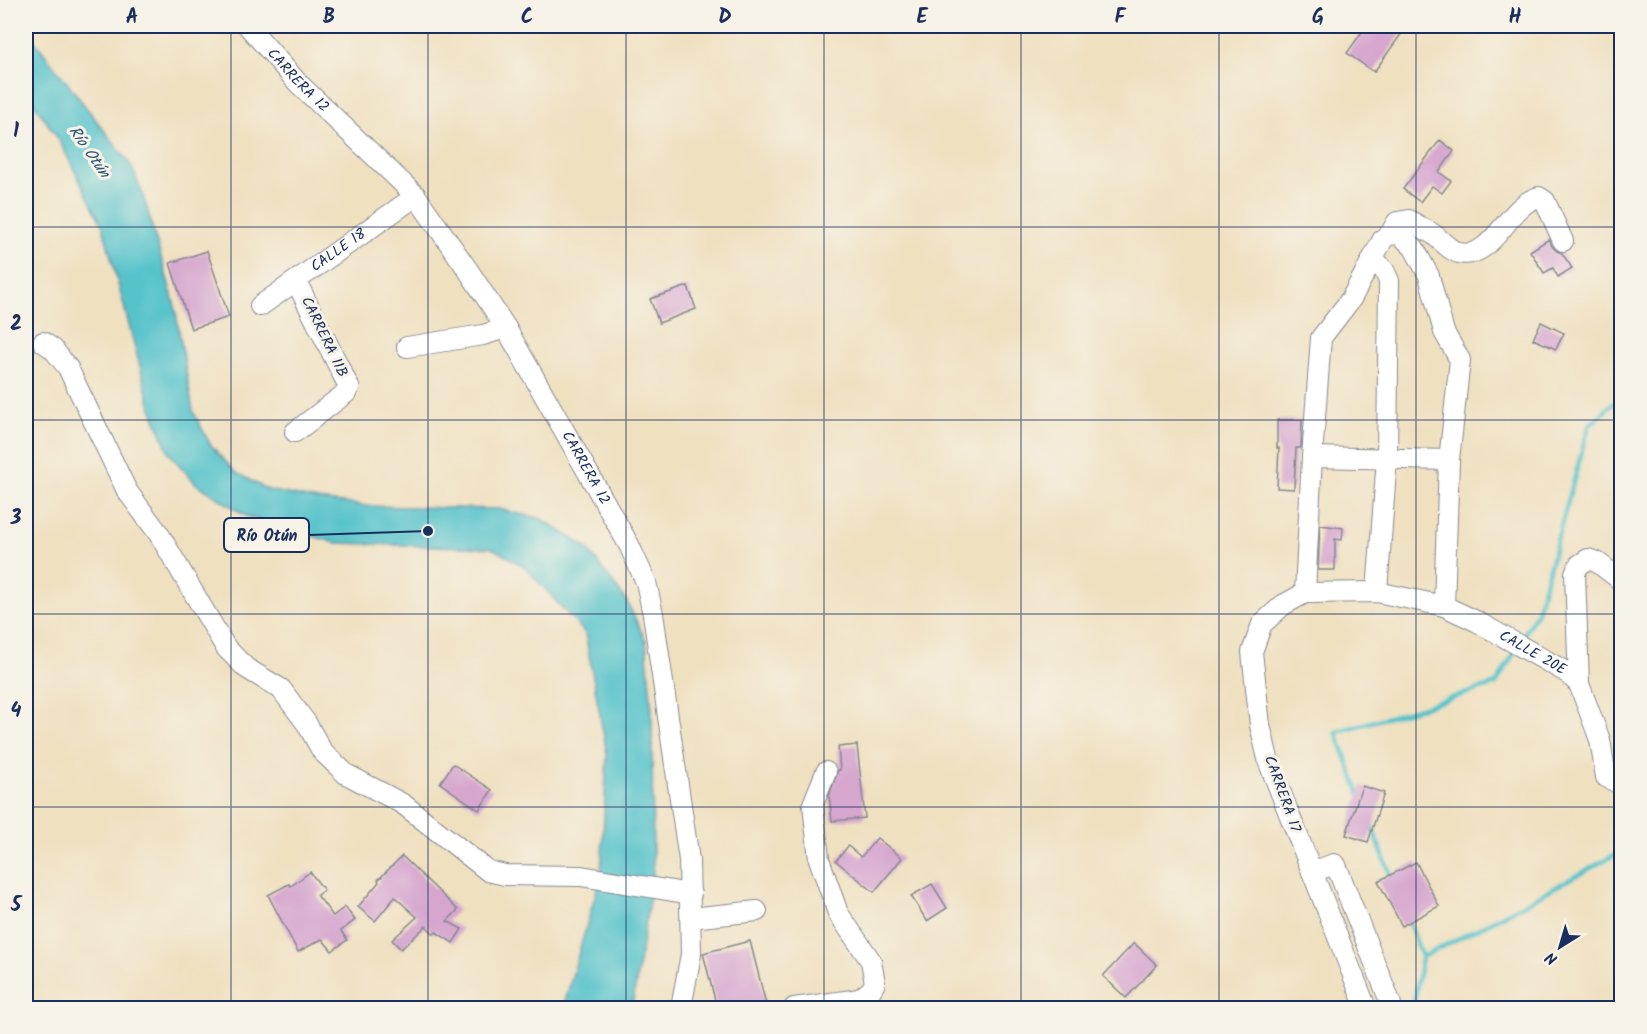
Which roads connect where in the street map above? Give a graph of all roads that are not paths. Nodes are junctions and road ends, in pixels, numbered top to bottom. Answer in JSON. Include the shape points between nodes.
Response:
{"nodes":[{"id":1,"x":248,"y":26,"type":"edge"},
{"id":2,"x":416,"y":196,"type":"junction"},
{"id":3,"x":1390,"y":234,"type":"junction"},
{"id":4,"x":1563,"y":241,"type":"dead end"},
{"id":5,"x":1373,"y":258,"type":"junction"},
{"id":6,"x":296,"y":281,"type":"junction"},
{"id":7,"x":260,"y":306,"type":"dead end"},
{"id":8,"x":506,"y":328,"type":"junction"},
{"id":9,"x":43,"y":342,"type":"dead end"},
{"id":10,"x":408,"y":347,"type":"dead end"},
{"id":11,"x":295,"y":432,"type":"dead end"},
{"id":12,"x":1312,"y":457,"type":"junction"},
{"id":13,"x":1387,"y":458,"type":"junction"},
{"id":14,"x":1449,"y":460,"type":"junction"},
{"id":15,"x":1622,"y":581,"type":"edge"},
{"id":16,"x":1305,"y":592,"type":"junction"},
{"id":17,"x":1377,"y":592,"type":"junction"},
{"id":18,"x":1444,"y":606,"type":"junction"},
{"id":19,"x":1579,"y":684,"type":"junction"},
{"id":20,"x":826,"y":772,"type":"dead end"},
{"id":21,"x":1622,"y":785,"type":"edge"},
{"id":22,"x":1312,"y":872,"type":"junction"},
{"id":23,"x":690,"y":894,"type":"junction"},
{"id":24,"x":757,"y":911,"type":"dead end"},
{"id":25,"x":691,"y":918,"type":"junction"},
{"id":26,"x":1391,"y":1004,"type":"dead end"},
{"id":27,"x":682,"y":1008,"type":"edge"},
{"id":28,"x":794,"y":1008,"type":"edge"},
{"id":29,"x":1366,"y":1008,"type":"edge"}],
"edges":[{"from":1,"to":2,"type":"street","name":"CARRERA 12","via":[[298,83]]},
{"from":2,"to":6,"type":"street","name":"CALLE 18"},
{"from":2,"to":8,"type":"street","name":"CARRERA 12"},
{"from":3,"to":4,"type":"street","via":[[1397,222],[1409,220],[1458,253],[1471,252],[1488,245],[1508,219],[1539,197],[1545,201]]},
{"from":3,"to":5,"type":"street"},
{"from":3,"to":14,"type":"street","via":[[1401,235],[1414,248],[1429,276],[1444,332],[1460,360]]},
{"from":5,"to":12,"type":"street","via":[[1351,299],[1321,338]]},
{"from":5,"to":13,"type":"street","via":[[1389,281]]},
{"from":6,"to":7,"type":"street","name":"CALLE 18"},
{"from":6,"to":11,"type":"street","name":"CARRERA 11B","via":[[349,387]]},
{"from":8,"to":10,"type":"street"},
{"from":8,"to":23,"type":"street","name":"CARRERA 12","via":[[646,582],[689,860]]},
{"from":9,"to":23,"type":"street","via":[[68,368],[127,491],[159,534],[226,648],[246,668],[281,689],[322,751],[346,774],[404,804],[488,871],[505,875],[581,876]]},
{"from":12,"to":13,"type":"street"},
{"from":12,"to":16,"type":"street"},
{"from":13,"to":14,"type":"street"},
{"from":13,"to":17,"type":"street"},
{"from":14,"to":18,"type":"street"},
{"from":15,"to":19,"type":"street","via":[[1587,559],[1575,573]]},
{"from":16,"to":17,"type":"street","name":"CALLE 20E"},
{"from":16,"to":22,"type":"street","name":"CARRERA 17","via":[[1283,604],[1262,624],[1252,652],[1260,725],[1269,763]]},
{"from":17,"to":18,"type":"street","name":"CALLE 20E"},
{"from":18,"to":19,"type":"street","name":"CALLE 20E","via":[[1497,632],[1566,672]]},
{"from":19,"to":21,"type":"street","name":"CALLE 20E","via":[[1600,740],[1606,777]]},
{"from":20,"to":28,"type":"street","via":[[813,804],[819,859],[838,913],[871,961],[875,983],[860,999]]},
{"from":22,"to":26,"type":"street","via":[[1336,866]]},
{"from":22,"to":29,"type":"street","name":"CARRERA 17"},
{"from":23,"to":25,"type":"street","name":"CARRERA 12"},
{"from":24,"to":25,"type":"street"},
{"from":25,"to":27,"type":"street","name":"CARRERA 12","via":[[691,954]]}]}
